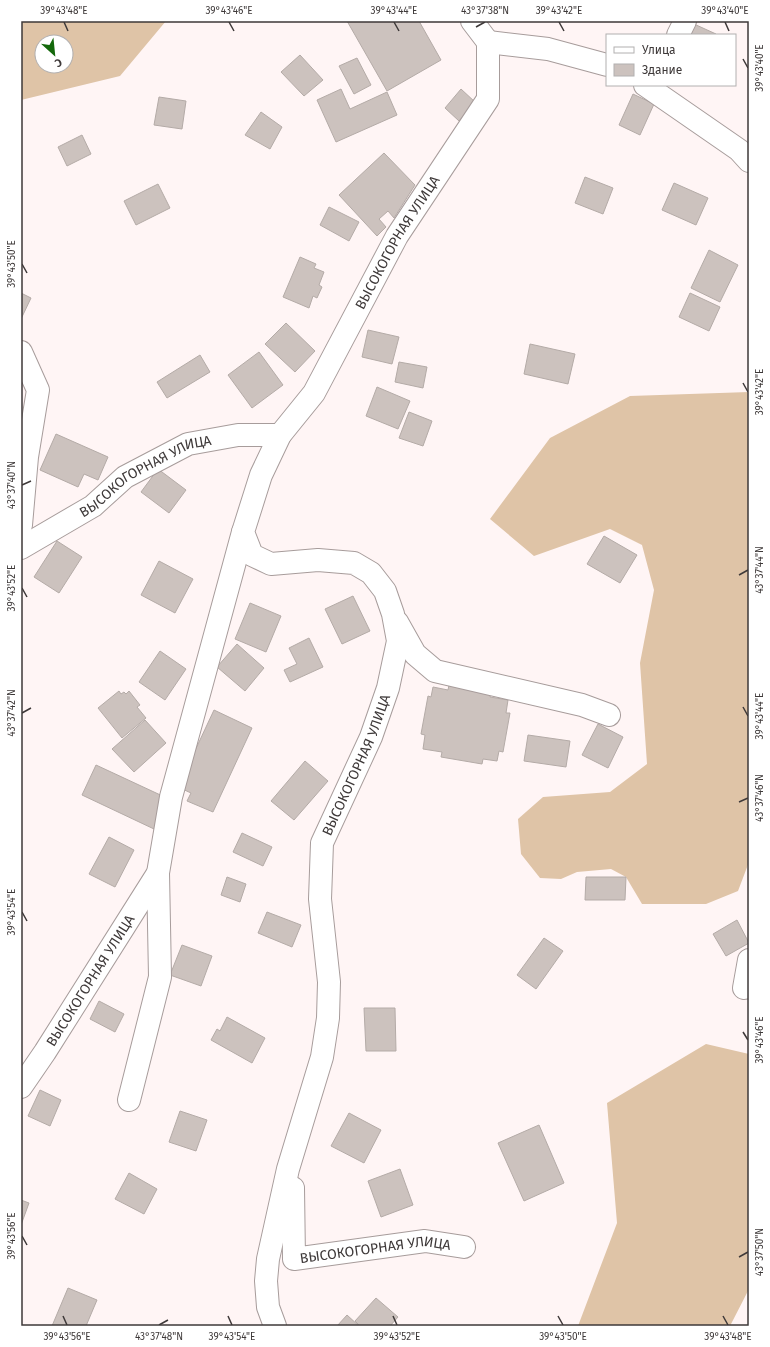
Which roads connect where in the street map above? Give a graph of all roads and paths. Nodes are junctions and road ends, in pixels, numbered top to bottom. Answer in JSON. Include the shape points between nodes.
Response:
{"nodes":[{"id":1,"x":472,"y":21,"type":"edge"},
{"id":2,"x":685,"y":21,"type":"edge"},
{"id":3,"x":678,"y":34,"type":"edge"},
{"id":4,"x":488,"y":42,"type":"junction"},
{"id":5,"x":606,"y":65,"type":"edge"},
{"id":6,"x":651,"y":87,"type":"edge"},
{"id":7,"x":749,"y":161,"type":"edge"},
{"id":8,"x":21,"y":352,"type":"edge"},
{"id":9,"x":280,"y":435,"type":"junction"},
{"id":10,"x":21,"y":525,"type":"edge"},
{"id":11,"x":243,"y":532,"type":"junction"},
{"id":12,"x":21,"y":548,"type":"edge"},
{"id":13,"x":393,"y":614,"type":"junction"},
{"id":14,"x":609,"y":715,"type":"dead end"},
{"id":15,"x":158,"y":873,"type":"junction"},
{"id":16,"x":749,"y":960,"type":"edge"},
{"id":17,"x":744,"y":988,"type":"dead end"},
{"id":18,"x":21,"y":1086,"type":"edge"},
{"id":19,"x":129,"y":1100,"type":"dead end"},
{"id":20,"x":292,"y":1154,"type":"junction"},
{"id":21,"x":464,"y":1247,"type":"dead end"},
{"id":22,"x":275,"y":1326,"type":"edge"}],
"edges":[{"from":1,"to":4,"type":"street"},
{"from":2,"to":3,"type":"street"},
{"from":4,"to":5,"type":"street","via":[[548,49]]},
{"from":4,"to":9,"type":"street","name":"ВЫСОКОГОРНАЯ УЛИЦА","via":[[488,100],[397,236],[314,393]]},
{"from":6,"to":7,"type":"street","via":[[739,150]]},
{"from":8,"to":10,"type":"street","via":[[38,390],[27,456]]},
{"from":9,"to":11,"type":"street","name":"ВЫСОКОГОРНАЯ УЛИЦА","via":[[261,475]]},
{"from":9,"to":12,"type":"street","name":"ВЫСОКОГОРНАЯ УЛИЦА","via":[[238,435],[188,444],[125,477],[93,506]]},
{"from":11,"to":13,"type":"street","name":"ВЫСОКОГОРНАЯ УЛИЦА","via":[[252,555],[271,564],[318,560],[354,563],[371,573],[385,591]]},
{"from":11,"to":15,"type":"street","name":"ВЫСОКОГОРНАЯ УЛИЦА","via":[[171,798]]},
{"from":13,"to":14,"type":"street","via":[[415,654],[435,671],[582,705]]},
{"from":13,"to":20,"type":"street","name":"ВЫСОКОГОРНАЯ УЛИЦА","via":[[398,641],[388,688],[371,737],[322,843],[320,899],[329,982],[328,1018],[322,1057]]},
{"from":15,"to":18,"type":"street","name":"ВЫСОКОГОРНАЯ УЛИЦА"},
{"from":15,"to":19,"type":"street","name":"ВЫСОКОГОРНАЯ УЛИЦА","via":[[160,977]]},
{"from":16,"to":17,"type":"street"},
{"from":20,"to":21,"type":"street","name":"ВЫСОКОГОРНАЯ УЛИЦА","via":[[294,1259],[425,1241]]},
{"from":20,"to":22,"type":"street","name":"ВЫСОКОГОРНАЯ УЛИЦА","via":[[268,1259],[268,1307]]}]}
